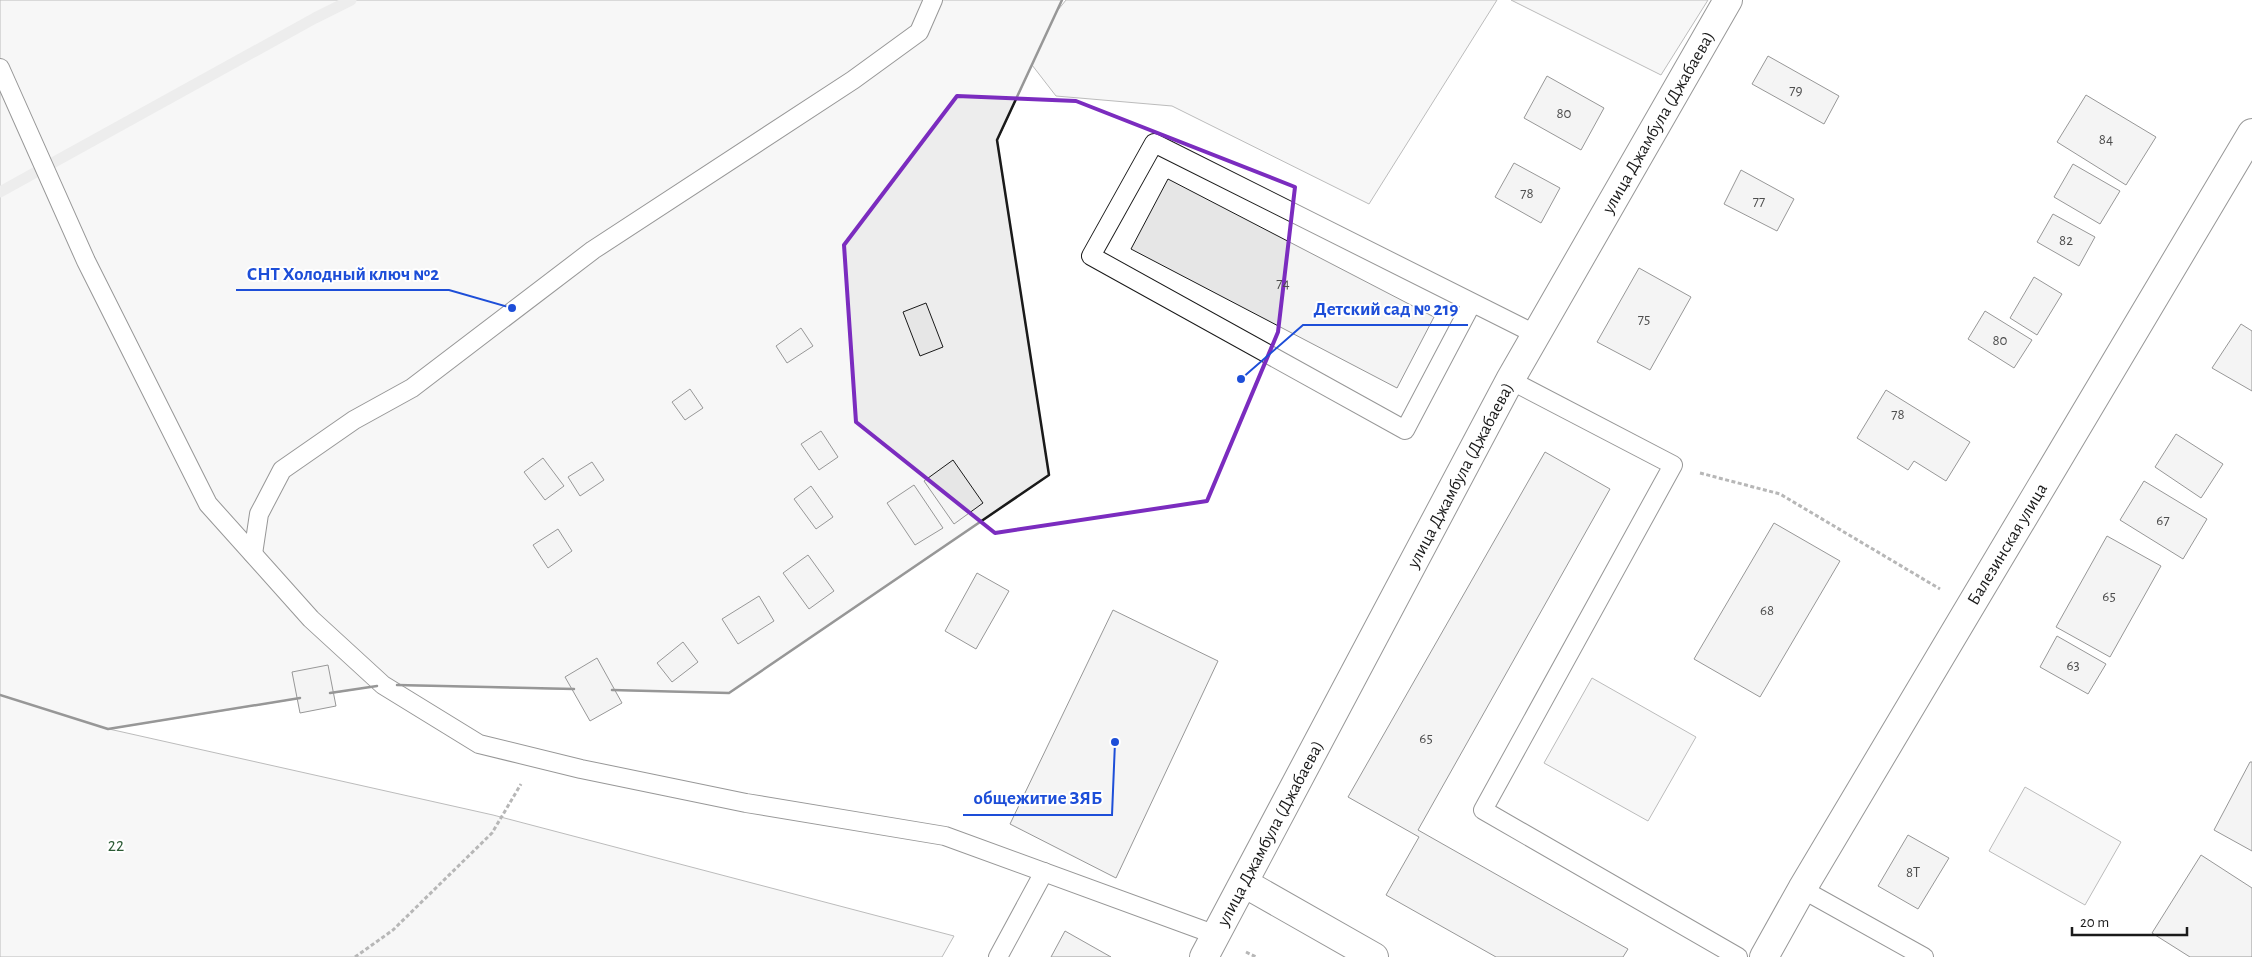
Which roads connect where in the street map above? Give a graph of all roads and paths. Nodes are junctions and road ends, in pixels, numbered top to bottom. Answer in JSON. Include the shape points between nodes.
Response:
{"nodes":[{"id":1,"x":933,"y":0,"type":"edge"},
{"id":2,"x":1728,"y":0,"type":"edge"},
{"id":3,"x":0,"y":68,"type":"edge"},
{"id":4,"x":2252,"y":133,"type":"edge"},
{"id":5,"x":1472,"y":302,"type":"junction"},
{"id":6,"x":1537,"y":335,"type":"junction"},
{"id":7,"x":1510,"y":380,"type":"junction"},
{"id":8,"x":1673,"y":465,"type":"junction"},
{"id":9,"x":253,"y":554,"type":"junction"},
{"id":10,"x":1970,"y":607,"type":"junction"},
{"id":11,"x":537,"y":758,"type":"junction"},
{"id":12,"x":1044,"y":872,"type":"junction"},
{"id":13,"x":1244,"y":883,"type":"junction"},
{"id":14,"x":1802,"y":889,"type":"junction"},
{"id":15,"x":1210,"y":946,"type":"edge"},
{"id":16,"x":355,"y":957,"type":"edge"},
{"id":17,"x":998,"y":957,"type":"edge"},
{"id":18,"x":1374,"y":957,"type":"edge"},
{"id":19,"x":1738,"y":957,"type":"edge"},
{"id":20,"x":1764,"y":957,"type":"edge"},
{"id":21,"x":1924,"y":957,"type":"edge"}],
"edges":[{"from":1,"to":9,"type":"lane","via":[[919,32],[853,80],[592,250],[412,388],[354,420],[282,470],[259,514]]},
{"from":2,"to":6,"type":"street","name":"улица Джамбула (Джабаева)"},
{"from":3,"to":9,"type":"lane","via":[[86,261],[208,504]]},
{"from":4,"to":10,"type":"street","name":"Балезинская улица"},
{"from":5,"to":5,"type":"lane","via":[[1154,143],[1091,256],[1406,430]]},
{"from":5,"to":6,"type":"lane"},
{"from":6,"to":7,"type":"street","name":"улица Джамбула (Джабаева)"},
{"from":7,"to":8,"type":"lane"},
{"from":7,"to":13,"type":"street","name":"улица Джамбула (Джабаева)"},
{"from":8,"to":10,"type":"path","via":[[1780,494]]},
{"from":8,"to":19,"type":"lane","via":[[1483,810]]},
{"from":9,"to":11,"type":"lane","via":[[311,619],[383,685],[479,744]]},
{"from":10,"to":14,"type":"street","name":"Балезинская улица"},
{"from":11,"to":12,"type":"lane","via":[[746,803],[945,836]]},
{"from":11,"to":16,"type":"path","via":[[492,833],[393,930]]},
{"from":12,"to":15,"type":"lane"},
{"from":12,"to":17,"type":"lane"},
{"from":13,"to":15,"type":"street","name":"улица Джамбула (Джабаева)"},
{"from":13,"to":18,"type":"street"},
{"from":14,"to":20,"type":"street","name":"Балезинская улица"},
{"from":14,"to":21,"type":"lane"}]}
